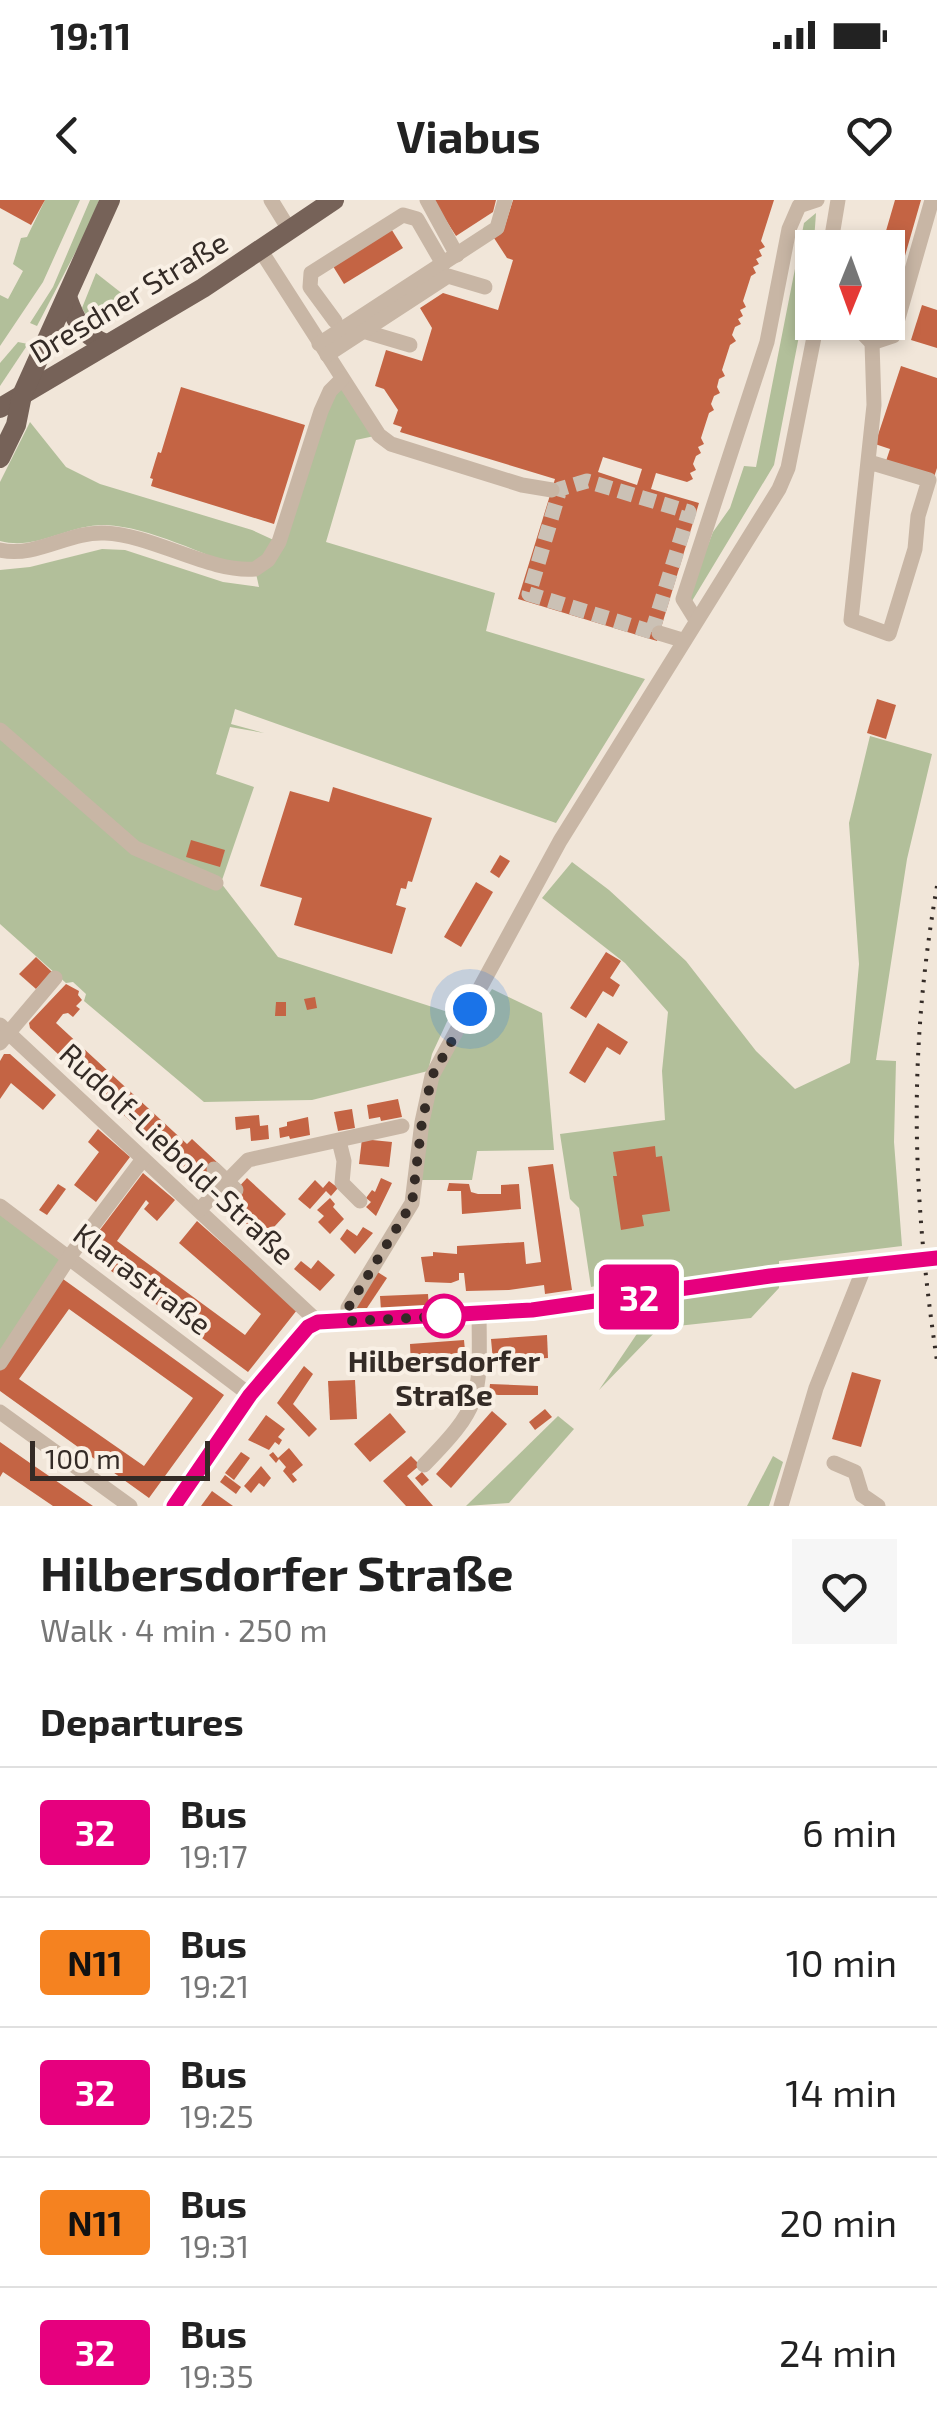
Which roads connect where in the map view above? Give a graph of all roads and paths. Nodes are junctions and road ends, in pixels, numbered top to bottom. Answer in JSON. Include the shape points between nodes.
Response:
{"nodes":[{"id":1,"x":110,"y":200,"type":"edge"},
{"id":2,"x":271,"y":200,"type":"edge"},
{"id":3,"x":333,"y":200,"type":"edge"},
{"id":4,"x":428,"y":200,"type":"edge"},
{"id":5,"x":505,"y":200,"type":"edge"},
{"id":6,"x":816,"y":200,"type":"edge"},
{"id":7,"x":838,"y":200,"type":"edge"},
{"id":8,"x":932,"y":200,"type":"edge"},
{"id":9,"x":833,"y":230,"type":"edge"},
{"id":10,"x":290,"y":231,"type":"junction"},
{"id":11,"x":261,"y":251,"type":"junction"},
{"id":12,"x":450,"y":260,"type":"junction"},
{"id":13,"x":486,"y":287,"type":"dead end"},
{"id":14,"x":67,"y":297,"type":"junction"},
{"id":15,"x":336,"y":321,"type":"dead end"},
{"id":16,"x":364,"y":331,"type":"junction"},
{"id":17,"x":814,"y":340,"type":"edge"},
{"id":18,"x":868,"y":340,"type":"edge"},
{"id":19,"x":106,"y":344,"type":"junction"},
{"id":20,"x":872,"y":344,"type":"junction"},
{"id":21,"x":410,"y":345,"type":"dead end"},
{"id":22,"x":323,"y":350,"type":"junction"},
{"id":23,"x":342,"y":379,"type":"junction"},
{"id":24,"x":22,"y":395,"type":"junction"},
{"id":25,"x":0,"y":408,"type":"edge"},
{"id":26,"x":0,"y":420,"type":"edge"},
{"id":27,"x":0,"y":458,"type":"edge"},
{"id":28,"x":869,"y":462,"type":"junction"},
{"id":29,"x":552,"y":490,"type":"dead end"},
{"id":30,"x":0,"y":550,"type":"edge"},
{"id":31,"x":696,"y":620,"type":"junction"},
{"id":32,"x":659,"y":634,"type":"tunnel mouth"},
{"id":33,"x":682,"y":640,"type":"junction"},
{"id":34,"x":0,"y":730,"type":"edge"},
{"id":35,"x":216,"y":883,"type":"dead end"},
{"id":36,"x":55,"y":978,"type":"dead end"},
{"id":37,"x":2,"y":1034,"type":"edge"},
{"id":38,"x":402,"y":1126,"type":"dead end"},
{"id":39,"x":339,"y":1141,"type":"junction"},
{"id":40,"x":144,"y":1158,"type":"junction"},
{"id":41,"x":214,"y":1169,"type":"dead end"},
{"id":42,"x":231,"y":1186,"type":"junction"},
{"id":43,"x":360,"y":1201,"type":"dead end"},
{"id":44,"x":0,"y":1206,"type":"edge"},
{"id":45,"x":199,"y":1210,"type":"junction"},
{"id":46,"x":70,"y":1256,"type":"junction"},
{"id":47,"x":892,"y":1264,"type":"tunnel mouth"},
{"id":48,"x":770,"y":1276,"type":"tunnel mouth"},
{"id":49,"x":479,"y":1314,"type":"junction"},
{"id":50,"x":350,"y":1321,"type":"junction"},
{"id":51,"x":318,"y":1322,"type":"junction"},
{"id":52,"x":0,"y":1363,"type":"edge"},
{"id":53,"x":250,"y":1395,"type":"junction"},
{"id":54,"x":0,"y":1412,"type":"edge"},
{"id":55,"x":834,"y":1463,"type":"dead end"},
{"id":56,"x":424,"y":1465,"type":"dead end"},
{"id":57,"x":130,"y":1506,"type":"edge"},
{"id":58,"x":174,"y":1506,"type":"edge"},
{"id":59,"x":781,"y":1506,"type":"edge"},
{"id":60,"x":878,"y":1506,"type":"edge"}],
"edges":[{"from":1,"to":14,"type":"main road"},
{"from":2,"to":10,"type":"street"},
{"from":3,"to":10,"type":"main road","name":"Dresdner Straße"},
{"from":4,"to":12,"type":"street"},
{"from":5,"to":12,"type":"street","via":[[496,228]]},
{"from":6,"to":31,"type":"street","via":[[799,206],[789,229],[767,342],[683,599]]},
{"from":7,"to":9,"type":"street"},
{"from":8,"to":20,"type":"street","via":[[893,336]]},
{"from":10,"to":11,"type":"main road","name":"Dresdner Straße"},
{"from":11,"to":19,"type":"main road","name":"Dresdner Straße"},
{"from":11,"to":22,"type":"street"},
{"from":12,"to":15,"type":"street","via":[[417,219],[402,215],[311,273],[310,287]]},
{"from":12,"to":22,"type":"street"},
{"from":13,"to":16,"type":"street","via":[[448,276]]},
{"from":14,"to":19,"type":"main road","via":[[76,322]]},
{"from":14,"to":24,"type":"main road"},
{"from":16,"to":21,"type":"street"},
{"from":16,"to":22,"type":"street"},
{"from":17,"to":31,"type":"street","via":[[784,478]]},
{"from":18,"to":20,"type":"street"},
{"from":19,"to":24,"type":"main road","name":"Dresdner Straße"},
{"from":20,"to":28,"type":"street"},
{"from":22,"to":23,"type":"street"},
{"from":23,"to":29,"type":"street","via":[[392,444]]},
{"from":23,"to":30,"type":"street","via":[[321,411],[279,542],[255,569],[104,532],[28,551]]},
{"from":24,"to":25,"type":"main road","name":"Dresdner Straße"},
{"from":24,"to":26,"type":"main road"},
{"from":24,"to":27,"type":"main road"},
{"from":28,"to":28,"type":"street","via":[[851,620],[889,634],[929,480]]},
{"from":31,"to":33,"type":"street"},
{"from":32,"to":33,"type":"street"},
{"from":33,"to":50,"type":"street","via":[[560,841],[432,1076],[412,1203],[348,1308]]},
{"from":34,"to":35,"type":"street","via":[[135,848]]},
{"from":36,"to":37,"type":"street"},
{"from":37,"to":40,"type":"street","name":"Rudolf-Liebold-Straße"},
{"from":38,"to":39,"type":"street"},
{"from":39,"to":42,"type":"street","via":[[248,1160]]},
{"from":39,"to":43,"type":"street","via":[[342,1183]]},
{"from":40,"to":45,"type":"street","name":"Rudolf-Liebold-Straße"},
{"from":40,"to":46,"type":"street"},
{"from":41,"to":42,"type":"street"},
{"from":42,"to":45,"type":"street"},
{"from":44,"to":46,"type":"street","name":"Klarastraße"},
{"from":45,"to":51,"type":"street","name":"Rudolf-Liebold-Straße"},
{"from":46,"to":52,"type":"street"},
{"from":46,"to":53,"type":"street","name":"Klarastraße"},
{"from":47,"to":59,"type":"street","via":[[862,1268]]},
{"from":48,"to":49,"type":"street"},
{"from":49,"to":50,"type":"street"},
{"from":49,"to":56,"type":"street","via":[[476,1399]]},
{"from":50,"to":51,"type":"street"},
{"from":51,"to":53,"type":"street"},
{"from":53,"to":58,"type":"street"},
{"from":54,"to":57,"type":"street"},
{"from":55,"to":60,"type":"street","via":[[855,1472],[862,1495]]}]}
